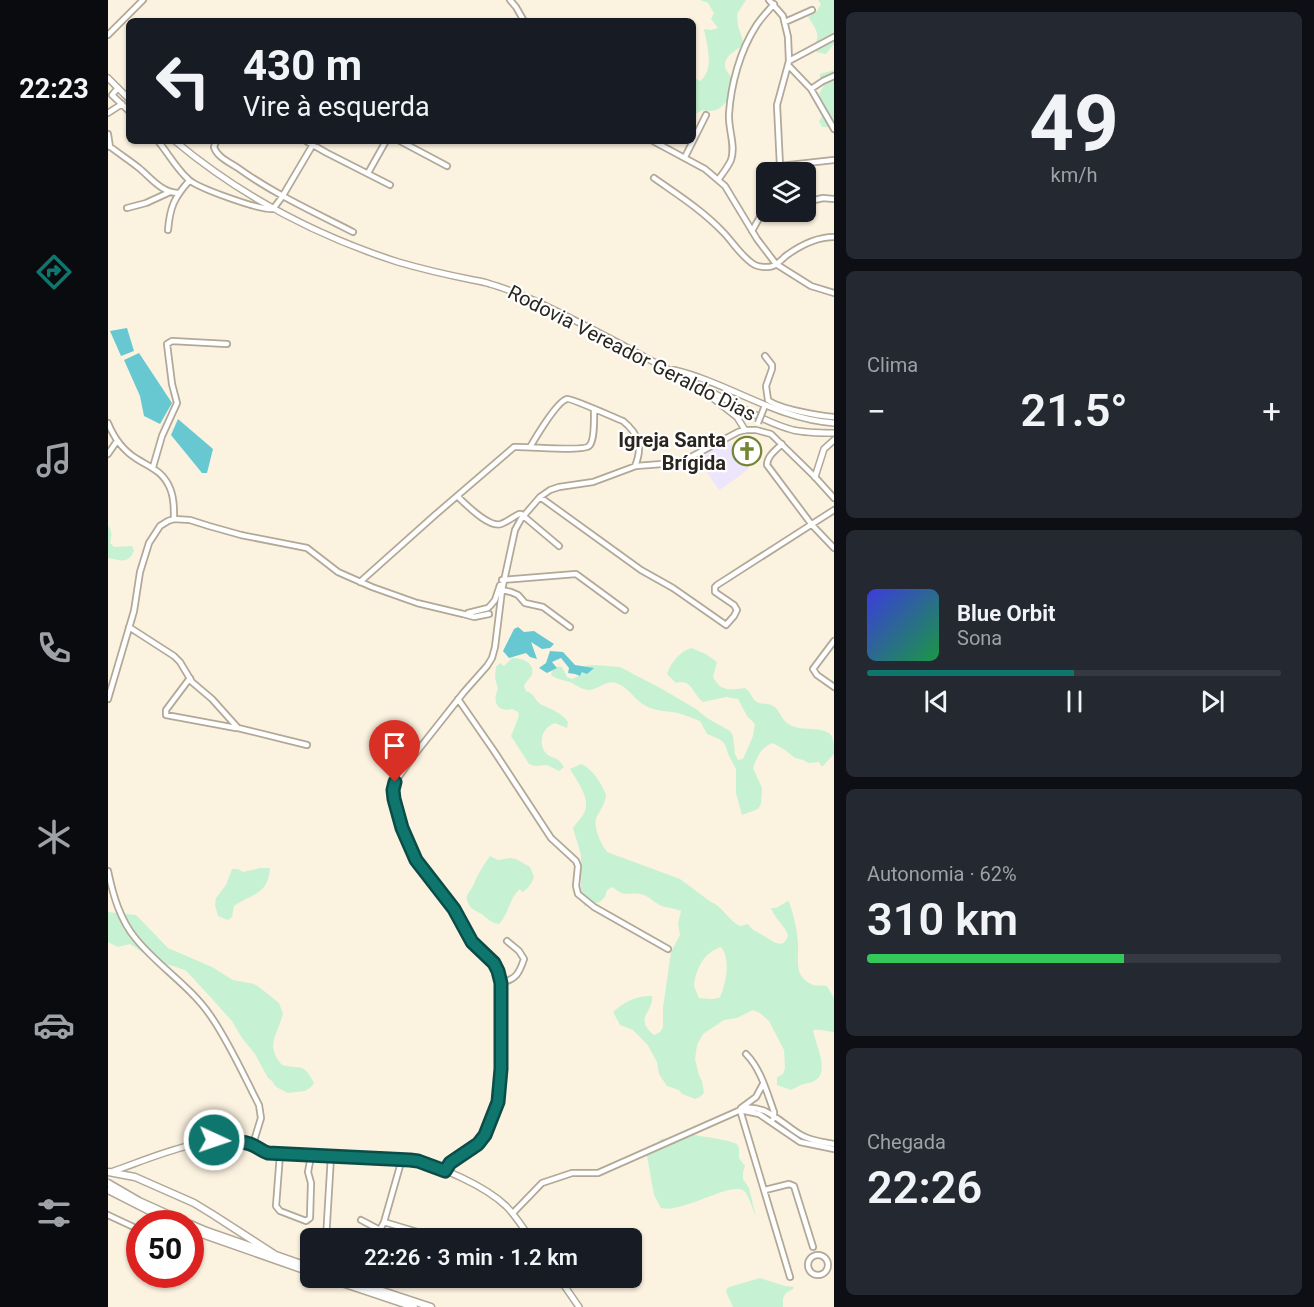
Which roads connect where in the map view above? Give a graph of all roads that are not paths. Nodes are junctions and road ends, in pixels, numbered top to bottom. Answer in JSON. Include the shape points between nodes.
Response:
{"nodes":[{"id":1,"x":143,"y":0,"type":"edge"},
{"id":2,"x":510,"y":0,"type":"edge"},
{"id":3,"x":769,"y":0,"type":"edge"},
{"id":4,"x":774,"y":4,"type":"junction"},
{"id":5,"x":812,"y":9,"type":"dead end"},
{"id":6,"x":522,"y":18,"type":"edge"},
{"id":7,"x":785,"y":22,"type":"junction"},
{"id":8,"x":108,"y":35,"type":"edge"},
{"id":9,"x":834,"y":37,"type":"edge"},
{"id":10,"x":788,"y":63,"type":"junction"},
{"id":11,"x":834,"y":76,"type":"edge"},
{"id":12,"x":108,"y":78,"type":"edge"},
{"id":13,"x":118,"y":88,"type":"junction"},
{"id":14,"x":811,"y":89,"type":"junction"},
{"id":15,"x":126,"y":96,"type":"edge"},
{"id":16,"x":122,"y":104,"type":"junction"},
{"id":17,"x":126,"y":108,"type":"edge"},
{"id":18,"x":108,"y":113,"type":"edge"},
{"id":19,"x":706,"y":115,"type":"dead end"},
{"id":20,"x":834,"y":129,"type":"edge"},
{"id":21,"x":108,"y":134,"type":"edge"},
{"id":22,"x":696,"y":135,"type":"edge"},
{"id":23,"x":160,"y":144,"type":"edge"},
{"id":24,"x":179,"y":144,"type":"edge"},
{"id":25,"x":215,"y":144,"type":"edge"},
{"id":26,"x":313,"y":144,"type":"edge"},
{"id":27,"x":316,"y":144,"type":"edge"},
{"id":28,"x":384,"y":144,"type":"edge"},
{"id":29,"x":406,"y":144,"type":"edge"},
{"id":30,"x":659,"y":144,"type":"edge"},
{"id":31,"x":692,"y":144,"type":"edge"},
{"id":32,"x":109,"y":146,"type":"edge"},
{"id":33,"x":685,"y":157,"type":"junction"},
{"id":34,"x":834,"y":160,"type":"edge"},
{"id":35,"x":780,"y":162,"type":"edge"},
{"id":36,"x":816,"y":162,"type":"edge"},
{"id":37,"x":447,"y":166,"type":"dead end"},
{"id":38,"x":368,"y":172,"type":"junction"},
{"id":39,"x":654,"y":178,"type":"dead end"},
{"id":40,"x":718,"y":180,"type":"junction"},
{"id":41,"x":189,"y":181,"type":"junction"},
{"id":42,"x":390,"y":185,"type":"dead end"},
{"id":43,"x":170,"y":192,"type":"junction"},
{"id":44,"x":178,"y":193,"type":"junction"},
{"id":45,"x":282,"y":197,"type":"junction"},
{"id":46,"x":834,"y":199,"type":"edge"},
{"id":47,"x":816,"y":200,"type":"edge"},
{"id":48,"x":127,"y":208,"type":"dead end"},
{"id":49,"x":273,"y":209,"type":"junction"},
{"id":50,"x":757,"y":222,"type":"edge"},
{"id":51,"x":168,"y":230,"type":"dead end"},
{"id":52,"x":752,"y":231,"type":"junction"},
{"id":53,"x":353,"y":232,"type":"dead end"},
{"id":54,"x":834,"y":237,"type":"edge"},
{"id":55,"x":776,"y":264,"type":"junction"},
{"id":56,"x":834,"y":293,"type":"edge"},
{"id":57,"x":227,"y":344,"type":"dead end"},
{"id":58,"x":765,"y":356,"type":"dead end"},
{"id":59,"x":666,"y":368,"type":"junction"},
{"id":60,"x":698,"y":386,"type":"junction"},
{"id":61,"x":766,"y":404,"type":"junction"},
{"id":62,"x":594,"y":410,"type":"junction"},
{"id":63,"x":834,"y":417,"type":"edge"},
{"id":64,"x":108,"y":423,"type":"edge"},
{"id":65,"x":834,"y":423,"type":"edge"},
{"id":66,"x":745,"y":430,"type":"junction"},
{"id":67,"x":756,"y":430,"type":"junction"},
{"id":68,"x":834,"y":433,"type":"edge"},
{"id":69,"x":834,"y":440,"type":"edge"},
{"id":70,"x":117,"y":441,"type":"junction"},
{"id":71,"x":782,"y":444,"type":"junction"},
{"id":72,"x":530,"y":447,"type":"junction"},
{"id":73,"x":108,"y":454,"type":"edge"},
{"id":74,"x":639,"y":456,"type":"junction"},
{"id":75,"x":645,"y":465,"type":"junction"},
{"id":76,"x":635,"y":466,"type":"junction"},
{"id":77,"x":153,"y":467,"type":"junction"},
{"id":78,"x":815,"y":477,"type":"junction"},
{"id":79,"x":457,"y":496,"type":"junction"},
{"id":80,"x":540,"y":497,"type":"junction"},
{"id":81,"x":834,"y":498,"type":"edge"},
{"id":82,"x":834,"y":510,"type":"edge"},
{"id":83,"x":524,"y":516,"type":"junction"},
{"id":84,"x":174,"y":519,"type":"junction"},
{"id":85,"x":812,"y":525,"type":"junction"},
{"id":86,"x":559,"y":546,"type":"dead end"},
{"id":87,"x":834,"y":548,"type":"edge"},
{"id":88,"x":503,"y":580,"type":"junction"},
{"id":89,"x":360,"y":582,"type":"junction"},
{"id":90,"x":502,"y":590,"type":"junction"},
{"id":91,"x":489,"y":607,"type":"junction"},
{"id":92,"x":499,"y":610,"type":"junction"},
{"id":93,"x":625,"y":610,"type":"dead end"},
{"id":94,"x":463,"y":614,"type":"junction"},
{"id":95,"x":490,"y":615,"type":"junction"},
{"id":96,"x":129,"y":627,"type":"junction"},
{"id":97,"x":570,"y":627,"type":"dead end"},
{"id":98,"x":496,"y":628,"type":"junction"},
{"id":99,"x":834,"y":641,"type":"edge"},
{"id":100,"x":190,"y":678,"type":"junction"},
{"id":101,"x":834,"y":687,"type":"edge"},
{"id":102,"x":108,"y":699,"type":"edge"},
{"id":103,"x":458,"y":699,"type":"junction"},
{"id":104,"x":238,"y":728,"type":"junction"},
{"id":105,"x":307,"y":745,"type":"dead end"},
{"id":106,"x":108,"y":871,"type":"edge"},
{"id":107,"x":507,"y":941,"type":"dead end"},
{"id":108,"x":668,"y":949,"type":"dead end"},
{"id":109,"x":501,"y":983,"type":"junction"},
{"id":110,"x":746,"y":1054,"type":"dead end"},
{"id":111,"x":763,"y":1084,"type":"junction"},
{"id":112,"x":740,"y":1110,"type":"junction"},
{"id":113,"x":773,"y":1119,"type":"junction"},
{"id":114,"x":253,"y":1144,"type":"junction"},
{"id":115,"x":834,"y":1144,"type":"edge"},
{"id":116,"x":834,"y":1149,"type":"edge"},
{"id":117,"x":280,"y":1154,"type":"junction"},
{"id":118,"x":311,"y":1155,"type":"junction"},
{"id":119,"x":331,"y":1156,"type":"junction"},
{"id":120,"x":402,"y":1159,"type":"junction"},
{"id":121,"x":445,"y":1171,"type":"junction"},
{"id":122,"x":109,"y":1172,"type":"edge"},
{"id":123,"x":108,"y":1183,"type":"edge"},
{"id":124,"x":108,"y":1190,"type":"edge"},
{"id":125,"x":765,"y":1190,"type":"junction"},
{"id":126,"x":146,"y":1210,"type":"edge"},
{"id":127,"x":160,"y":1210,"type":"edge"},
{"id":128,"x":513,"y":1213,"type":"junction"},
{"id":129,"x":108,"y":1215,"type":"edge"},
{"id":130,"x":361,"y":1220,"type":"dead end"},
{"id":131,"x":384,"y":1222,"type":"junction"},
{"id":132,"x":126,"y":1223,"type":"edge"},
{"id":133,"x":327,"y":1228,"type":"edge"},
{"id":134,"x":376,"y":1228,"type":"edge"},
{"id":135,"x":381,"y":1228,"type":"edge"},
{"id":136,"x":404,"y":1228,"type":"edge"},
{"id":137,"x":523,"y":1228,"type":"edge"},
{"id":138,"x":204,"y":1230,"type":"edge"},
{"id":139,"x":204,"y":1235,"type":"edge"},
{"id":140,"x":813,"y":1247,"type":"dead end"},
{"id":141,"x":273,"y":1254,"type":"junction"},
{"id":142,"x":834,"y":1261,"type":"edge"},
{"id":143,"x":300,"y":1263,"type":"edge"},
{"id":144,"x":827,"y":1263,"type":"junction"},
{"id":145,"x":300,"y":1268,"type":"edge"},
{"id":146,"x":790,"y":1277,"type":"dead end"},
{"id":147,"x":357,"y":1288,"type":"edge"},
{"id":148,"x":373,"y":1288,"type":"edge"},
{"id":149,"x":566,"y":1288,"type":"edge"},
{"id":150,"x":414,"y":1307,"type":"edge"},
{"id":151,"x":431,"y":1307,"type":"edge"},
{"id":152,"x":579,"y":1307,"type":"edge"}],
"edges":[{"from":1,"to":8,"type":"street"},
{"from":2,"to":6,"type":"street"},
{"from":3,"to":4,"type":"street"},
{"from":4,"to":7,"type":"street"},
{"from":4,"to":40,"type":"street","via":[[757,24],[742,56],[729,113],[732,157]]},
{"from":5,"to":7,"type":"street"},
{"from":7,"to":10,"type":"street"},
{"from":9,"to":10,"type":"street"},
{"from":10,"to":14,"type":"street"},
{"from":10,"to":35,"type":"street","via":[[777,105]]},
{"from":11,"to":14,"type":"street"},
{"from":12,"to":13,"type":"main road"},
{"from":13,"to":15,"type":"main road"},
{"from":13,"to":16,"type":"street","via":[[112,95]]},
{"from":14,"to":20,"type":"street"},
{"from":16,"to":17,"type":"street"},
{"from":16,"to":18,"type":"street"},
{"from":19,"to":22,"type":"street"},
{"from":21,"to":32,"type":"street"},
{"from":23,"to":41,"type":"street"},
{"from":24,"to":49,"type":"main road","name":"Rodovia Vereador Geraldo Dias","via":[[214,172]]},
{"from":25,"to":45,"type":"street","via":[[218,154]]},
{"from":26,"to":45,"type":"street"},
{"from":27,"to":38,"type":"street"},
{"from":28,"to":38,"type":"street"},
{"from":29,"to":37,"type":"street"},
{"from":30,"to":33,"type":"street"},
{"from":31,"to":33,"type":"street"},
{"from":32,"to":43,"type":"street"},
{"from":33,"to":40,"type":"street"},
{"from":34,"to":36,"type":"street"},
{"from":38,"to":42,"type":"street"},
{"from":39,"to":55,"type":"street","via":[[700,210],[755,266]]},
{"from":40,"to":52,"type":"street","via":[[729,190]]},
{"from":41,"to":44,"type":"street"},
{"from":41,"to":49,"type":"street","via":[[261,209]]},
{"from":43,"to":44,"type":"street"},
{"from":43,"to":48,"type":"street"},
{"from":44,"to":51,"type":"street"},
{"from":45,"to":49,"type":"street"},
{"from":45,"to":53,"type":"street"},
{"from":46,"to":47,"type":"street"},
{"from":49,"to":59,"type":"main road","name":"Rodovia Vereador Geraldo Dias","via":[[308,227],[399,262],[505,288]]},
{"from":50,"to":52,"type":"street"},
{"from":52,"to":55,"type":"street"},
{"from":54,"to":55,"type":"street","via":[[807,243]]},
{"from":55,"to":56,"type":"street","via":[[811,286]]},
{"from":57,"to":77,"type":"street","via":[[167,344],[177,403]]},
{"from":58,"to":61,"type":"street","via":[[772,365]]},
{"from":59,"to":60,"type":"main road","name":"Rodovia Vereador Geraldo Dias"},
{"from":59,"to":61,"type":"main road"},
{"from":60,"to":66,"type":"main road","via":[[737,417]]},
{"from":60,"to":68,"type":"main road","name":"Rodovia Vereador Geraldo Dias","via":[[782,426]]},
{"from":61,"to":63,"type":"street"},
{"from":61,"to":65,"type":"main road","via":[[791,416]]},
{"from":61,"to":67,"type":"street","bridge":true},
{"from":62,"to":72,"type":"street","via":[[572,399],[563,401]]},
{"from":62,"to":72,"type":"street","via":[[590,446]]},
{"from":62,"to":74,"type":"street","via":[[627,424],[640,443]]},
{"from":64,"to":70,"type":"street"},
{"from":66,"to":67,"type":"street"},
{"from":66,"to":75,"type":"street","via":[[687,459]]},
{"from":67,"to":71,"type":"street","via":[[771,434]]},
{"from":69,"to":78,"type":"main road","via":[[824,449]]},
{"from":70,"to":73,"type":"street"},
{"from":70,"to":77,"type":"street"},
{"from":71,"to":78,"type":"street"},
{"from":71,"to":85,"type":"street","via":[[769,457],[767,465]]},
{"from":72,"to":79,"type":"street","via":[[514,447]]},
{"from":74,"to":75,"type":"street"},
{"from":74,"to":76,"type":"street"},
{"from":75,"to":76,"type":"street"},
{"from":76,"to":80,"type":"street","via":[[593,482],[559,487]]},
{"from":77,"to":84,"type":"street","via":[[171,489]]},
{"from":78,"to":81,"type":"street"},
{"from":79,"to":83,"type":"street","via":[[494,524],[519,514]]},
{"from":79,"to":89,"type":"street"},
{"from":80,"to":83,"type":"street"},
{"from":80,"to":85,"type":"street","via":[[640,570],[726,625],[737,610],[715,592],[717,585]]},
{"from":82,"to":85,"type":"street"},
{"from":83,"to":86,"type":"street"},
{"from":83,"to":88,"type":"street","via":[[515,530]]},
{"from":84,"to":89,"type":"street","via":[[307,548],[338,572]]},
{"from":84,"to":96,"type":"street","via":[[160,526],[149,543]]},
{"from":85,"to":87,"type":"street"},
{"from":88,"to":90,"type":"street"},
{"from":88,"to":91,"type":"street"},
{"from":88,"to":93,"type":"street","via":[[576,574]]},
{"from":89,"to":94,"type":"street","via":[[417,603]]},
{"from":90,"to":92,"type":"street"},
{"from":90,"to":97,"type":"street","via":[[511,591],[525,603],[543,607]]},
{"from":91,"to":92,"type":"street","via":[[495,605]]},
{"from":91,"to":94,"type":"street"},
{"from":91,"to":95,"type":"street"},
{"from":92,"to":95,"type":"street","via":[[497,615]]},
{"from":92,"to":98,"type":"street"},
{"from":94,"to":95,"type":"street"},
{"from":95,"to":98,"type":"street"},
{"from":96,"to":100,"type":"street","via":[[174,656]]},
{"from":96,"to":102,"type":"street"},
{"from":98,"to":103,"type":"street","via":[[492,658]]},
{"from":99,"to":101,"type":"street","via":[[813,669]]},
{"from":100,"to":104,"type":"street"},
{"from":100,"to":104,"type":"street","via":[[166,715]]},
{"from":103,"to":108,"type":"street","via":[[551,838],[576,861],[578,894],[600,911]]},
{"from":103,"to":109,"type":"street","via":[[400,775],[393,790],[394,799],[416,860],[454,909],[472,942],[494,963]]},
{"from":104,"to":105,"type":"street"},
{"from":106,"to":114,"type":"street","via":[[120,912],[135,938],[210,1014],[259,1105],[261,1118]]},
{"from":107,"to":109,"type":"street","via":[[524,959],[514,979]]},
{"from":109,"to":121,"type":"street","via":[[498,1102],[485,1135]]},
{"from":110,"to":111,"type":"street","via":[[754,1061]]},
{"from":111,"to":112,"type":"street","via":[[756,1097]]},
{"from":111,"to":113,"type":"street","via":[[773,1108]]},
{"from":112,"to":113,"type":"street","via":[[760,1108]]},
{"from":112,"to":125,"type":"street"},
{"from":112,"to":128,"type":"street","via":[[598,1173],[572,1173],[542,1184]]},
{"from":113,"to":115,"type":"street","via":[[803,1137]]},
{"from":113,"to":116,"type":"street","via":[[800,1142]]},
{"from":114,"to":117,"type":"main road","via":[[268,1153]]},
{"from":114,"to":122,"type":"main road","via":[[214,1140]]},
{"from":117,"to":118,"type":"main road"},
{"from":117,"to":118,"type":"street","via":[[276,1206],[280,1212],[306,1221],[310,1218]]},
{"from":118,"to":119,"type":"main road"},
{"from":119,"to":120,"type":"main road"},
{"from":119,"to":133,"type":"street"},
{"from":120,"to":121,"type":"main road"},
{"from":120,"to":131,"type":"street"},
{"from":121,"to":128,"type":"main road","via":[[487,1191]]},
{"from":122,"to":141,"type":"highway","via":[[135,1177],[194,1203]]},
{"from":123,"to":127,"type":"highway"},
{"from":124,"to":126,"type":"highway"},
{"from":125,"to":140,"type":"street","via":[[794,1186]]},
{"from":125,"to":146,"type":"street"},
{"from":128,"to":137,"type":"main road"},
{"from":129,"to":132,"type":"street"},
{"from":130,"to":134,"type":"street"},
{"from":131,"to":135,"type":"street"},
{"from":131,"to":136,"type":"street"},
{"from":138,"to":141,"type":"highway"},
{"from":139,"to":145,"type":"highway"},
{"from":141,"to":143,"type":"highway"},
{"from":142,"to":144,"type":"street"},
{"from":144,"to":144,"type":"street","via":[[821,1256],[814,1256],[808,1266],[813,1274],[820,1275]]},
{"from":147,"to":150,"type":"highway"},
{"from":148,"to":151,"type":"highway"},
{"from":149,"to":152,"type":"main road"}]}
